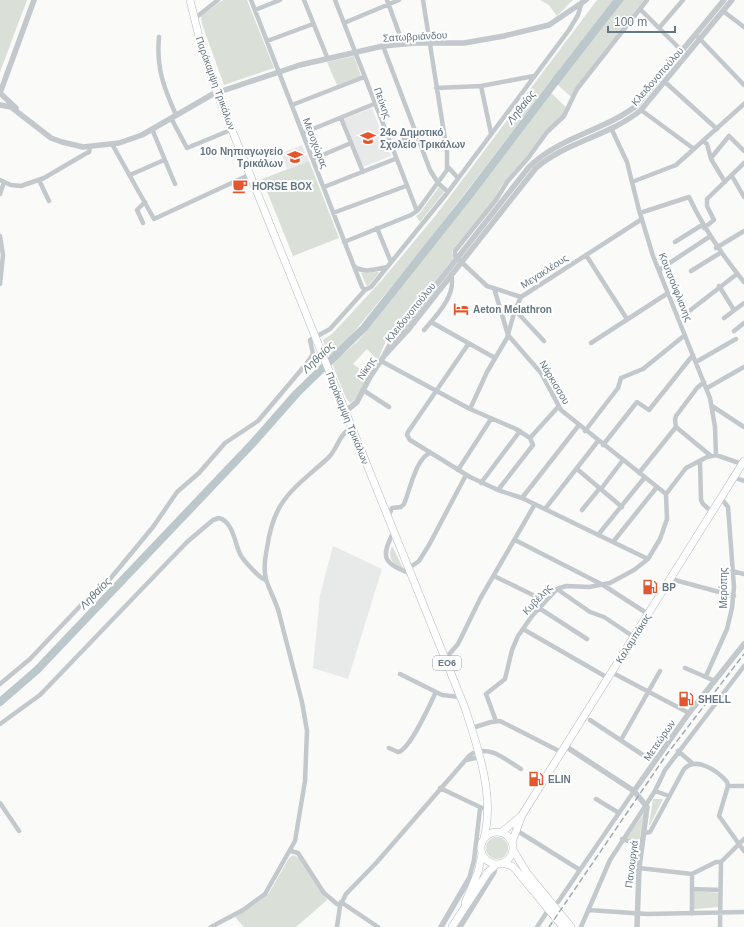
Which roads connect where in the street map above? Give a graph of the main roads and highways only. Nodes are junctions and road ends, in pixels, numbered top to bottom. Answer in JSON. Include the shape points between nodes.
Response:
{"nodes":[{"id":1,"x":190,"y":0,"type":"edge"},
{"id":2,"x":743,"y":462,"type":"edge"},
{"id":3,"x":485,"y":811,"type":"junction"},
{"id":4,"x":522,"y":815,"type":"junction"},
{"id":5,"x":500,"y":832,"type":"junction"},
{"id":6,"x":484,"y":838,"type":"junction"},
{"id":7,"x":512,"y":842,"type":"junction"},
{"id":8,"x":513,"y":850,"type":"junction"},
{"id":9,"x":482,"y":854,"type":"junction"},
{"id":10,"x":498,"y":864,"type":"junction"},
{"id":11,"x":459,"y":915,"type":"junction"},
{"id":12,"x":452,"y":927,"type":"edge"},
{"id":13,"x":563,"y":927,"type":"edge"},
{"id":14,"x":571,"y":927,"type":"edge"}],
"edges":[{"from":1,"to":3,"type":"main road","name":"Παράκαμψη Τρικάλων","number":"ΕΟ6","via":[[217,92],[472,728],[479,754]]},
{"from":2,"to":4,"type":"main road","name":"Καλαμπάκας"},
{"from":3,"to":5,"type":"main road","name":"Παράκαμψη Τρικάλων","number":"ΕΟ6","via":[[494,828]]},
{"from":3,"to":6,"type":"main road","name":"Παράκαμψη Τρικάλων","number":"ΕΟ6"},
{"from":4,"to":5,"type":"main road","name":"Καλαμπάκας"},
{"from":4,"to":7,"type":"main road","name":"Καλαμπάκας"},
{"from":5,"to":6,"type":"main road","via":[[491,833]]},
{"from":5,"to":7,"type":"main road","number":"ΕΟ6","via":[[507,835]]},
{"from":6,"to":9,"type":"main road","number":"ΕΟ6"},
{"from":7,"to":8,"type":"main road"},
{"from":8,"to":10,"type":"main road","number":"ΕΟ6","via":[[509,858]]},
{"from":8,"to":14,"type":"main road","via":[[534,882]]},
{"from":9,"to":10,"type":"main road","via":[[488,861]]},
{"from":9,"to":11,"type":"main road","number":"ΕΟ6"},
{"from":10,"to":11,"type":"main road","number":"ΕΟ6","via":[[488,872]]},
{"from":10,"to":13,"type":"main road","via":[[512,866]]},
{"from":11,"to":12,"type":"main road","number":"ΕΟ6"}]}
